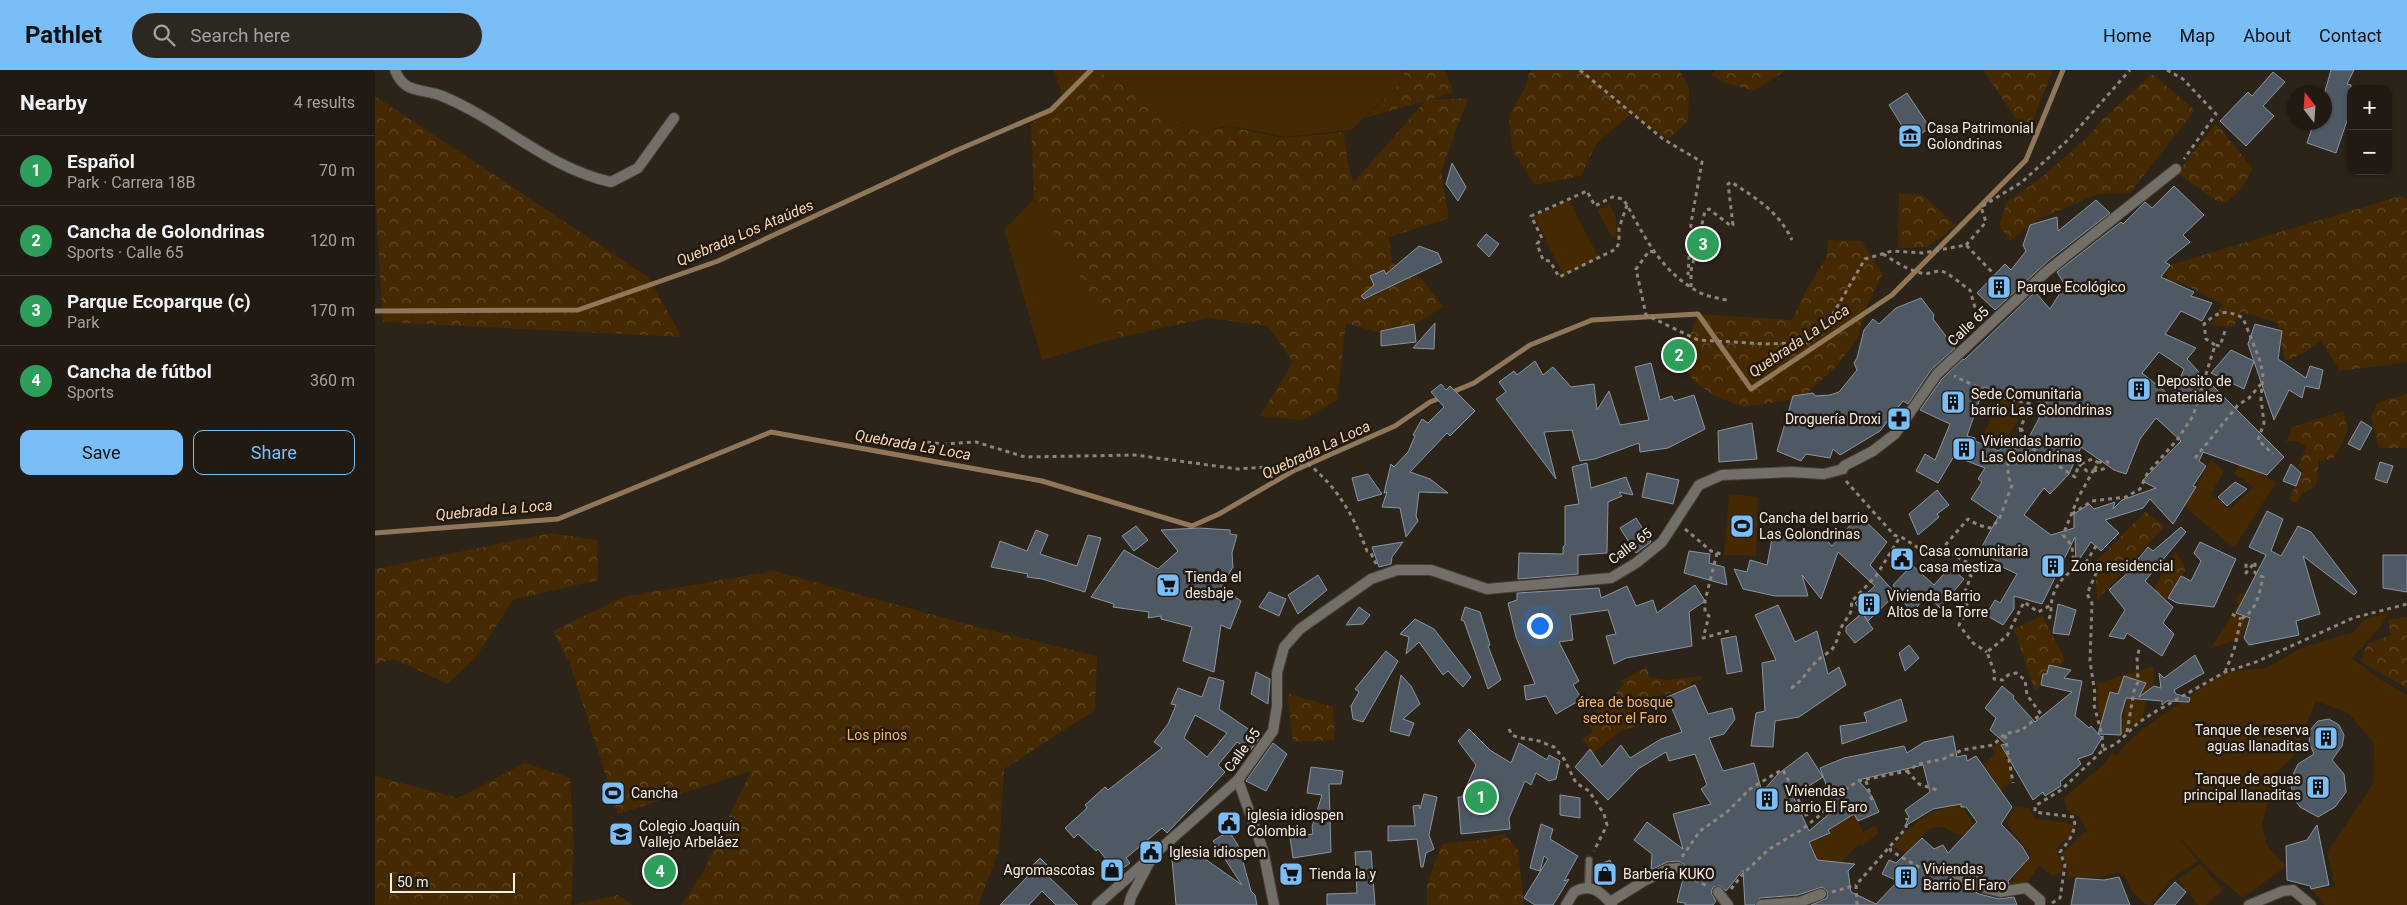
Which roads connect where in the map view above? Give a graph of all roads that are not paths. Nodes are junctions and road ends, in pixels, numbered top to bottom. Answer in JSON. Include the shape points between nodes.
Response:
{"nodes":[{"id":1,"x":395,"y":70,"type":"edge"},
{"id":2,"x":674,"y":118,"type":"dead end"},
{"id":3,"x":2176,"y":169,"type":"road end"},
{"id":4,"x":1238,"y":780,"type":"junction"},
{"id":5,"x":1151,"y":858,"type":"junction"},
{"id":6,"x":1589,"y":860,"type":"road end"},
{"id":7,"x":1676,"y":869,"type":"road end"},
{"id":8,"x":1957,"y":875,"type":"dead end"},
{"id":9,"x":1588,"y":887,"type":"junction"},
{"id":10,"x":1718,"y":892,"type":"road end"},
{"id":11,"x":1821,"y":894,"type":"road end"},
{"id":12,"x":1726,"y":903,"type":"edge"},
{"id":13,"x":1611,"y":904,"type":"edge"},
{"id":14,"x":1097,"y":905,"type":"edge"},
{"id":15,"x":1129,"y":905,"type":"edge"},
{"id":16,"x":1274,"y":905,"type":"edge"},
{"id":17,"x":1566,"y":905,"type":"edge"},
{"id":18,"x":1761,"y":905,"type":"edge"},
{"id":19,"x":2042,"y":905,"type":"edge"},
{"id":20,"x":2249,"y":905,"type":"edge"},
{"id":21,"x":2311,"y":905,"type":"edge"}],
"edges":[{"from":1,"to":2,"type":"street","via":[[406,86],[440,95],[470,109],[551,159],[586,177],[611,182],[638,168]]},
{"from":3,"to":4,"type":"street","name":"Calle 65","via":[[2046,272],[1943,369],[1895,434],[1843,469],[1824,474],[1722,475],[1699,485],[1662,542],[1611,578],[1487,589],[1431,570],[1397,570],[1371,579],[1300,629],[1284,647],[1277,673],[1273,731]]},
{"from":4,"to":5,"type":"street","name":"Calle 65"},
{"from":4,"to":16,"type":"street","via":[[1263,850]]},
{"from":5,"to":14,"type":"street","name":"Calle 65"},
{"from":5,"to":15,"type":"street"},
{"from":6,"to":9,"type":"lane"},
{"from":7,"to":13,"type":"street","via":[[1668,869],[1644,881]]},
{"from":8,"to":19,"type":"street","via":[[1981,888],[2000,892],[2026,888]]},
{"from":9,"to":13,"type":"street","via":[[1596,889]]},
{"from":9,"to":17,"type":"street","via":[[1574,892]]},
{"from":10,"to":12,"type":"street"},
{"from":11,"to":18,"type":"street","via":[[1800,902]]},
{"from":20,"to":21,"type":"street","via":[[2293,890]]}]}
